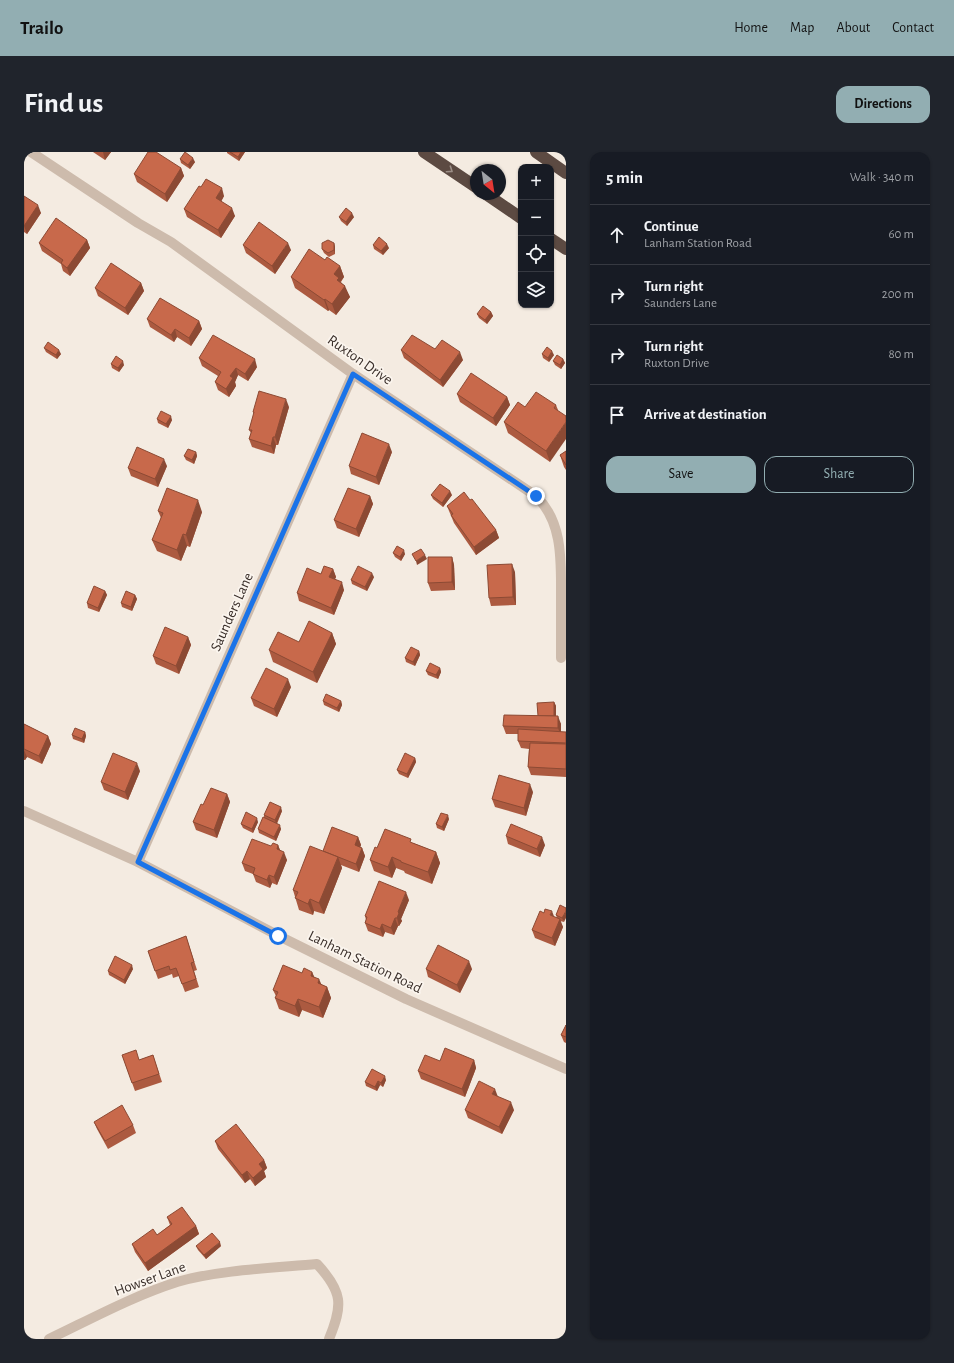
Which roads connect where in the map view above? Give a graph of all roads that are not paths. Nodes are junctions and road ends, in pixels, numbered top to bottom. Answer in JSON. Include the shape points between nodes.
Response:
{"nodes":[{"id":1,"x":30,"y":152,"type":"edge"},
{"id":2,"x":424,"y":152,"type":"edge"},
{"id":3,"x":536,"y":152,"type":"edge"},
{"id":4,"x":566,"y":172,"type":"edge"},
{"id":5,"x":470,"y":183,"type":"edge"},
{"id":6,"x":495,"y":200,"type":"edge"},
{"id":7,"x":518,"y":216,"type":"edge"},
{"id":8,"x":554,"y":241,"type":"edge"},
{"id":9,"x":566,"y":249,"type":"edge"},
{"id":10,"x":353,"y":374,"type":"junction"},
{"id":11,"x":561,"y":658,"type":"dead end"},
{"id":12,"x":24,"y":811,"type":"edge"},
{"id":13,"x":138,"y":862,"type":"junction"},
{"id":14,"x":566,"y":1069,"type":"edge"},
{"id":15,"x":49,"y":1339,"type":"edge"},
{"id":16,"x":330,"y":1339,"type":"edge"}],
"edges":[{"from":1,"to":10,"type":"street","name":"Ruxton Drive","via":[[171,242]]},
{"from":2,"to":5,"type":"highway","one_way":true},
{"from":3,"to":4,"type":"highway"},
{"from":6,"to":7,"type":"highway"},
{"from":8,"to":9,"type":"highway"},
{"from":10,"to":11,"type":"street","name":"Ruxton Drive","via":[[542,502],[556,528],[561,555]]},
{"from":10,"to":13,"type":"street","name":"Saunders Lane"},
{"from":12,"to":13,"type":"street","name":"Lanham Station Road"},
{"from":13,"to":14,"type":"street","name":"Lanham Station Road","via":[[278,936],[406,999]]},
{"from":15,"to":16,"type":"street","name":"Howser Lane","via":[[136,1298],[177,1282],[239,1272],[317,1264],[331,1281],[339,1298],[336,1322]]}]}
